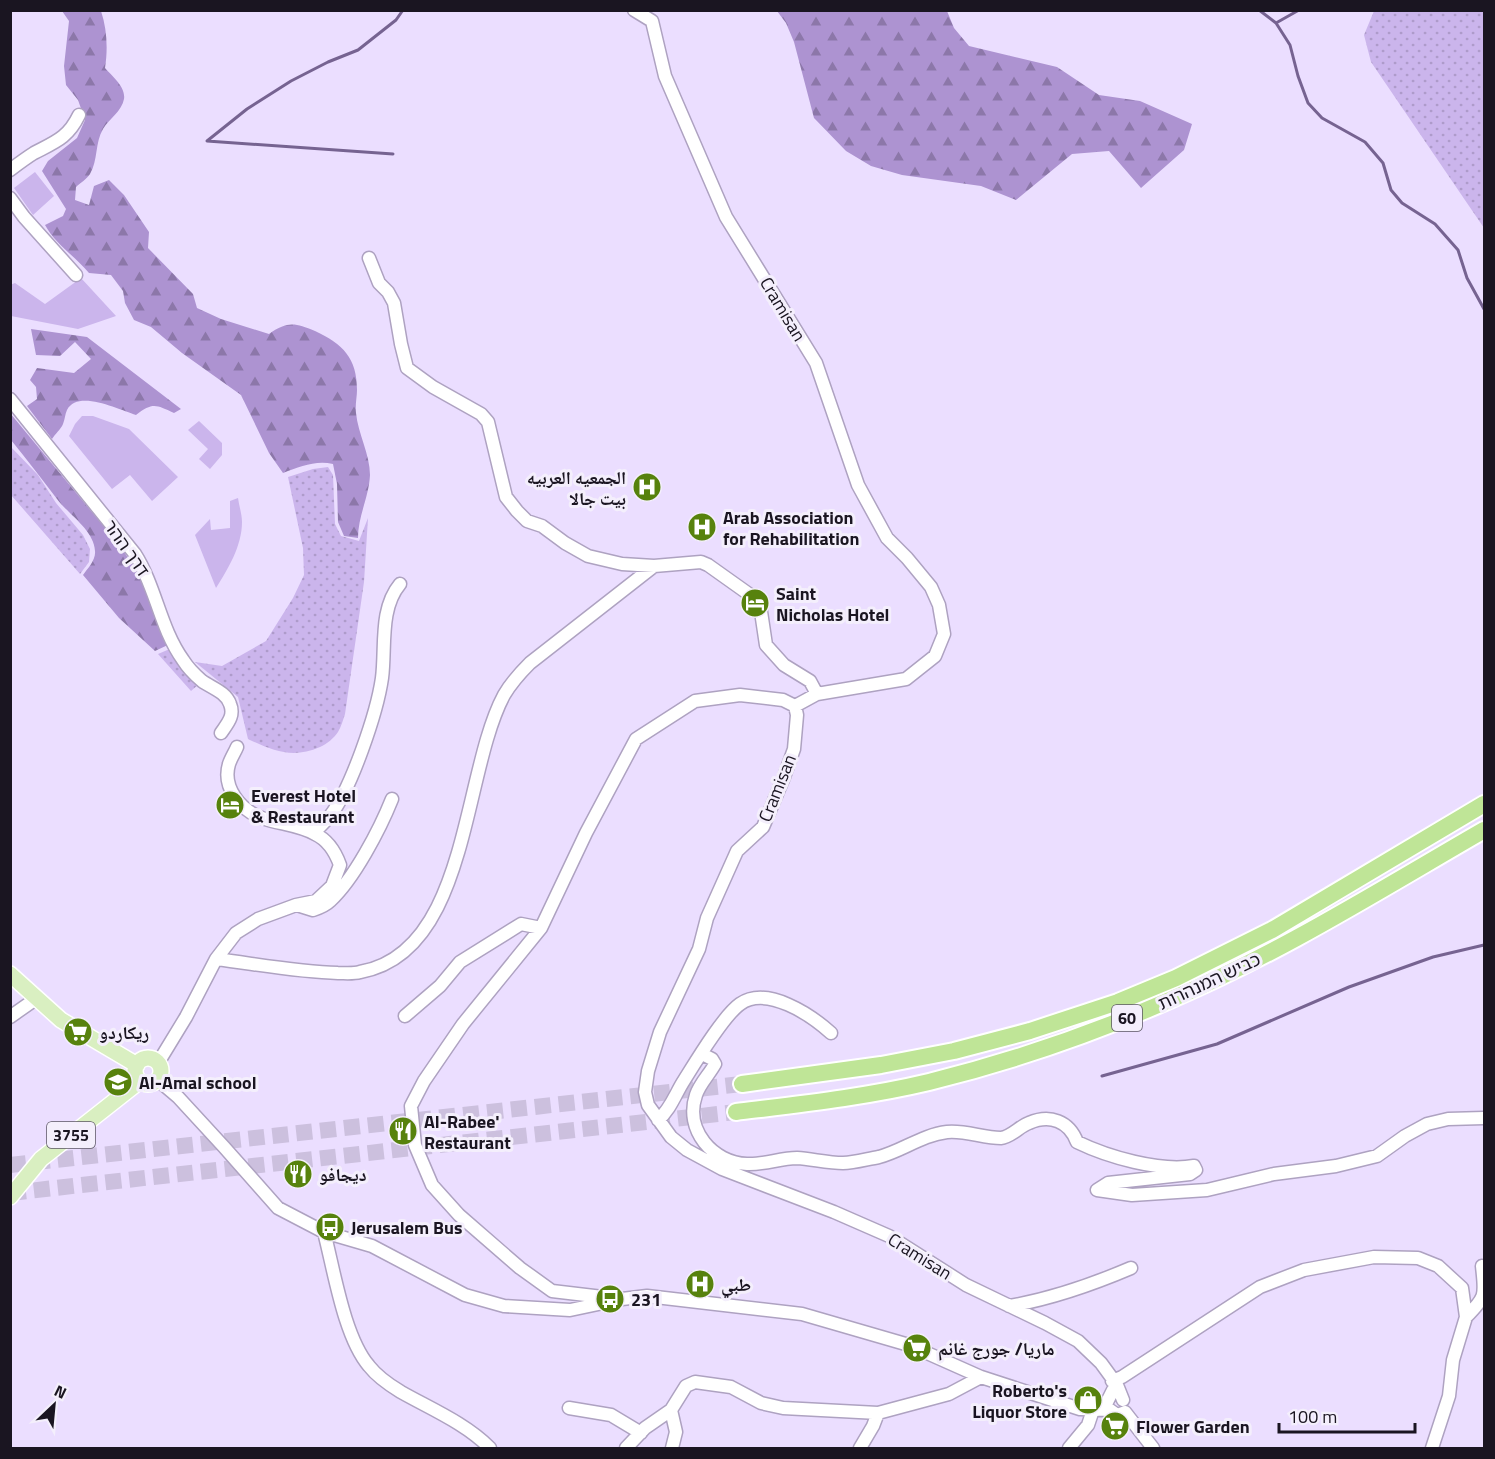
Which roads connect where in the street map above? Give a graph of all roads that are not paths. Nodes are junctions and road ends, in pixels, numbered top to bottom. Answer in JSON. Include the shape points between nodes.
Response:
{"nodes":[{"id":1,"x":634,"y":10,"type":"edge"},
{"id":2,"x":79,"y":114,"type":"dead end"},
{"id":3,"x":10,"y":170,"type":"edge"},
{"id":4,"x":10,"y":198,"type":"edge"},
{"id":5,"x":369,"y":258,"type":"dead end"},
{"id":6,"x":76,"y":275,"type":"dead end"},
{"id":7,"x":10,"y":399,"type":"edge"},
{"id":8,"x":654,"y":566,"type":"junction"},
{"id":9,"x":400,"y":584,"type":"dead end"},
{"id":10,"x":817,"y":694,"type":"junction"},
{"id":11,"x":795,"y":706,"type":"junction"},
{"id":12,"x":221,"y":733,"type":"dead end"},
{"id":13,"x":237,"y":747,"type":"dead end"},
{"id":14,"x":392,"y":799,"type":"dead end"},
{"id":15,"x":1485,"y":804,"type":"edge"},
{"id":16,"x":1485,"y":830,"type":"edge"},
{"id":17,"x":314,"y":833,"type":"junction"},
{"id":18,"x":296,"y":905,"type":"junction"},
{"id":19,"x":541,"y":928,"type":"junction"},
{"id":20,"x":216,"y":959,"type":"junction"},
{"id":21,"x":10,"y":974,"type":"edge"},
{"id":22,"x":37,"y":998,"type":"junction"},
{"id":23,"x":405,"y":1016,"type":"dead end"},
{"id":24,"x":10,"y":1017,"type":"edge"},
{"id":25,"x":831,"y":1033,"type":"dead end"},
{"id":26,"x":702,"y":1054,"type":"junction"},
{"id":27,"x":158,"y":1063,"type":"junction"},
{"id":28,"x":137,"y":1065,"type":"junction"},
{"id":29,"x":158,"y":1080,"type":"junction"},
{"id":30,"x":140,"y":1081,"type":"junction"},
{"id":31,"x":742,"y":1084,"type":"tunnel mouth"},
{"id":32,"x":736,"y":1112,"type":"tunnel mouth"},
{"id":33,"x":1485,"y":1118,"type":"edge"},
{"id":34,"x":658,"y":1120,"type":"junction"},
{"id":35,"x":10,"y":1197,"type":"edge"},
{"id":36,"x":324,"y":1232,"type":"junction"},
{"id":37,"x":1482,"y":1266,"type":"dead end"},
{"id":38,"x":1131,"y":1269,"type":"dead end"},
{"id":39,"x":622,"y":1299,"type":"junction"},
{"id":40,"x":1009,"y":1306,"type":"junction"},
{"id":41,"x":1466,"y":1317,"type":"junction"},
{"id":42,"x":981,"y":1377,"type":"junction"},
{"id":43,"x":1116,"y":1399,"type":"junction"},
{"id":44,"x":569,"y":1408,"type":"dead end"},
{"id":45,"x":671,"y":1410,"type":"junction"},
{"id":46,"x":1095,"y":1410,"type":"junction"},
{"id":47,"x":878,"y":1413,"type":"junction"},
{"id":48,"x":641,"y":1433,"type":"junction"},
{"id":49,"x":490,"y":1449,"type":"edge"},
{"id":50,"x":626,"y":1449,"type":"edge"},
{"id":51,"x":672,"y":1449,"type":"edge"},
{"id":52,"x":860,"y":1449,"type":"edge"},
{"id":53,"x":1069,"y":1449,"type":"edge"},
{"id":54,"x":1152,"y":1449,"type":"edge"},
{"id":55,"x":1432,"y":1449,"type":"edge"}],
"edges":[{"from":1,"to":10,"type":"street","name":"Cramisan","via":[[652,21],[665,76],[726,217],[816,363],[845,452],[870,510],[887,538],[931,587],[939,605],[944,634],[935,656],[906,680]]},
{"from":2,"to":3,"type":"street","via":[[63,138]]},
{"from":4,"to":6,"type":"street"},
{"from":5,"to":8,"type":"street","via":[[379,283],[394,303],[407,368],[488,422],[506,496],[517,511],[527,521],[542,526],[588,556]]},
{"from":7,"to":12,"type":"street","name":"דרך ההר","via":[[140,562],[182,659],[201,680],[228,698],[232,717]]},
{"from":8,"to":10,"type":"street","via":[[701,562],[741,586],[760,605],[766,645],[784,665],[810,681]]},
{"from":8,"to":20,"type":"street","via":[[530,663],[512,682],[493,722],[439,907],[404,953],[381,967],[359,973]]},
{"from":9,"to":17,"type":"street","via":[[388,610],[382,679],[371,723],[347,783],[330,815]]},
{"from":10,"to":11,"type":"street","name":"Cramisan"},
{"from":11,"to":19,"type":"street","via":[[783,700],[741,694],[695,701],[636,739]]},
{"from":11,"to":34,"type":"street","name":"Cramisan","via":[[794,749],[774,804],[763,827],[737,851],[707,918],[699,949],[660,1032],[645,1092]]},
{"from":13,"to":17,"type":"street","via":[[229,764],[228,785],[238,803],[259,817]]},
{"from":14,"to":18,"type":"street","via":[[353,871],[329,902],[314,910]]},
{"from":15,"to":31,"type":"highway","name":"כביש המנהרות","number":"60","via":[[1262,935],[1118,1002],[954,1051]]},
{"from":16,"to":32,"type":"highway","name":"כביש המנהרות","number":"60","via":[[1290,942],[1110,1025],[1000,1063],[927,1082],[814,1103]]},
{"from":17,"to":18,"type":"street","via":[[336,852],[340,865],[332,886],[316,901]]},
{"from":18,"to":20,"type":"street","via":[[258,919],[236,933]]},
{"from":19,"to":23,"type":"street","via":[[521,924],[460,962],[440,986]]},
{"from":19,"to":39,"type":"street","via":[[463,1024],[424,1081],[411,1106],[415,1145],[432,1185],[459,1215],[520,1268],[552,1291]]},
{"from":20,"to":27,"type":"street"},
{"from":21,"to":22,"type":"main road"},
{"from":22,"to":24,"type":"street"},
{"from":22,"to":28,"type":"main road","via":[[61,1020]]},
{"from":25,"to":26,"type":"street","via":[[786,1004],[774,999],[751,999],[730,1014]]},
{"from":26,"to":33,"type":"street","via":[[715,1064],[695,1097],[696,1130],[702,1141],[723,1158],[749,1165],[798,1158],[843,1163],[882,1156],[923,1137],[948,1132],[1004,1138],[1030,1122],[1051,1119],[1064,1123],[1077,1142],[1090,1148],[1147,1164],[1194,1166],[1196,1170],[1190,1174],[1108,1183],[1097,1190],[1132,1195],[1207,1190],[1274,1174],[1336,1166],[1377,1156],[1427,1124]]},
{"from":26,"to":34,"type":"street"},
{"from":27,"to":28,"type":"main road","via":[[148,1058]]},
{"from":27,"to":29,"type":"main road"},
{"from":28,"to":30,"type":"main road"},
{"from":29,"to":30,"type":"main road","via":[[152,1084]]},
{"from":29,"to":36,"type":"street","via":[[278,1208]]},
{"from":30,"to":35,"type":"main road","number":"3755","via":[[41,1159]]},
{"from":34,"to":40,"type":"street","name":"Cramisan","via":[[687,1150],[722,1169],[890,1236],[966,1285]]},
{"from":36,"to":39,"type":"street","via":[[372,1246],[465,1294],[504,1306],[570,1310]]},
{"from":36,"to":49,"type":"street","via":[[343,1310],[368,1366],[398,1390],[452,1419]]},
{"from":37,"to":41,"type":"street","via":[[1484,1296]]},
{"from":38,"to":40,"type":"street","via":[[1086,1287]]},
{"from":39,"to":42,"type":"street","via":[[647,1296],[802,1314],[909,1345]]},
{"from":40,"to":43,"type":"street","name":"Cramisan","via":[[1078,1341],[1101,1363]]},
{"from":41,"to":43,"type":"street","via":[[1462,1288],[1438,1266],[1418,1258],[1374,1257],[1304,1270],[1260,1287],[1122,1377]]},
{"from":41,"to":55,"type":"street","via":[[1453,1360],[1449,1396]]},
{"from":42,"to":46,"type":"street","via":[[1080,1409]]},
{"from":42,"to":47,"type":"street","via":[[949,1394]]},
{"from":43,"to":46,"type":"street"},
{"from":43,"to":46,"type":"street"},
{"from":43,"to":54,"type":"street","name":"Cramisan"},
{"from":44,"to":48,"type":"street","via":[[611,1415]]},
{"from":45,"to":47,"type":"street","via":[[686,1386],[695,1382],[731,1387],[761,1403],[783,1408]]},
{"from":45,"to":48,"type":"street"},
{"from":45,"to":51,"type":"street","via":[[676,1432]]},
{"from":46,"to":53,"type":"street"},
{"from":47,"to":52,"type":"street"},
{"from":48,"to":50,"type":"street"}]}
